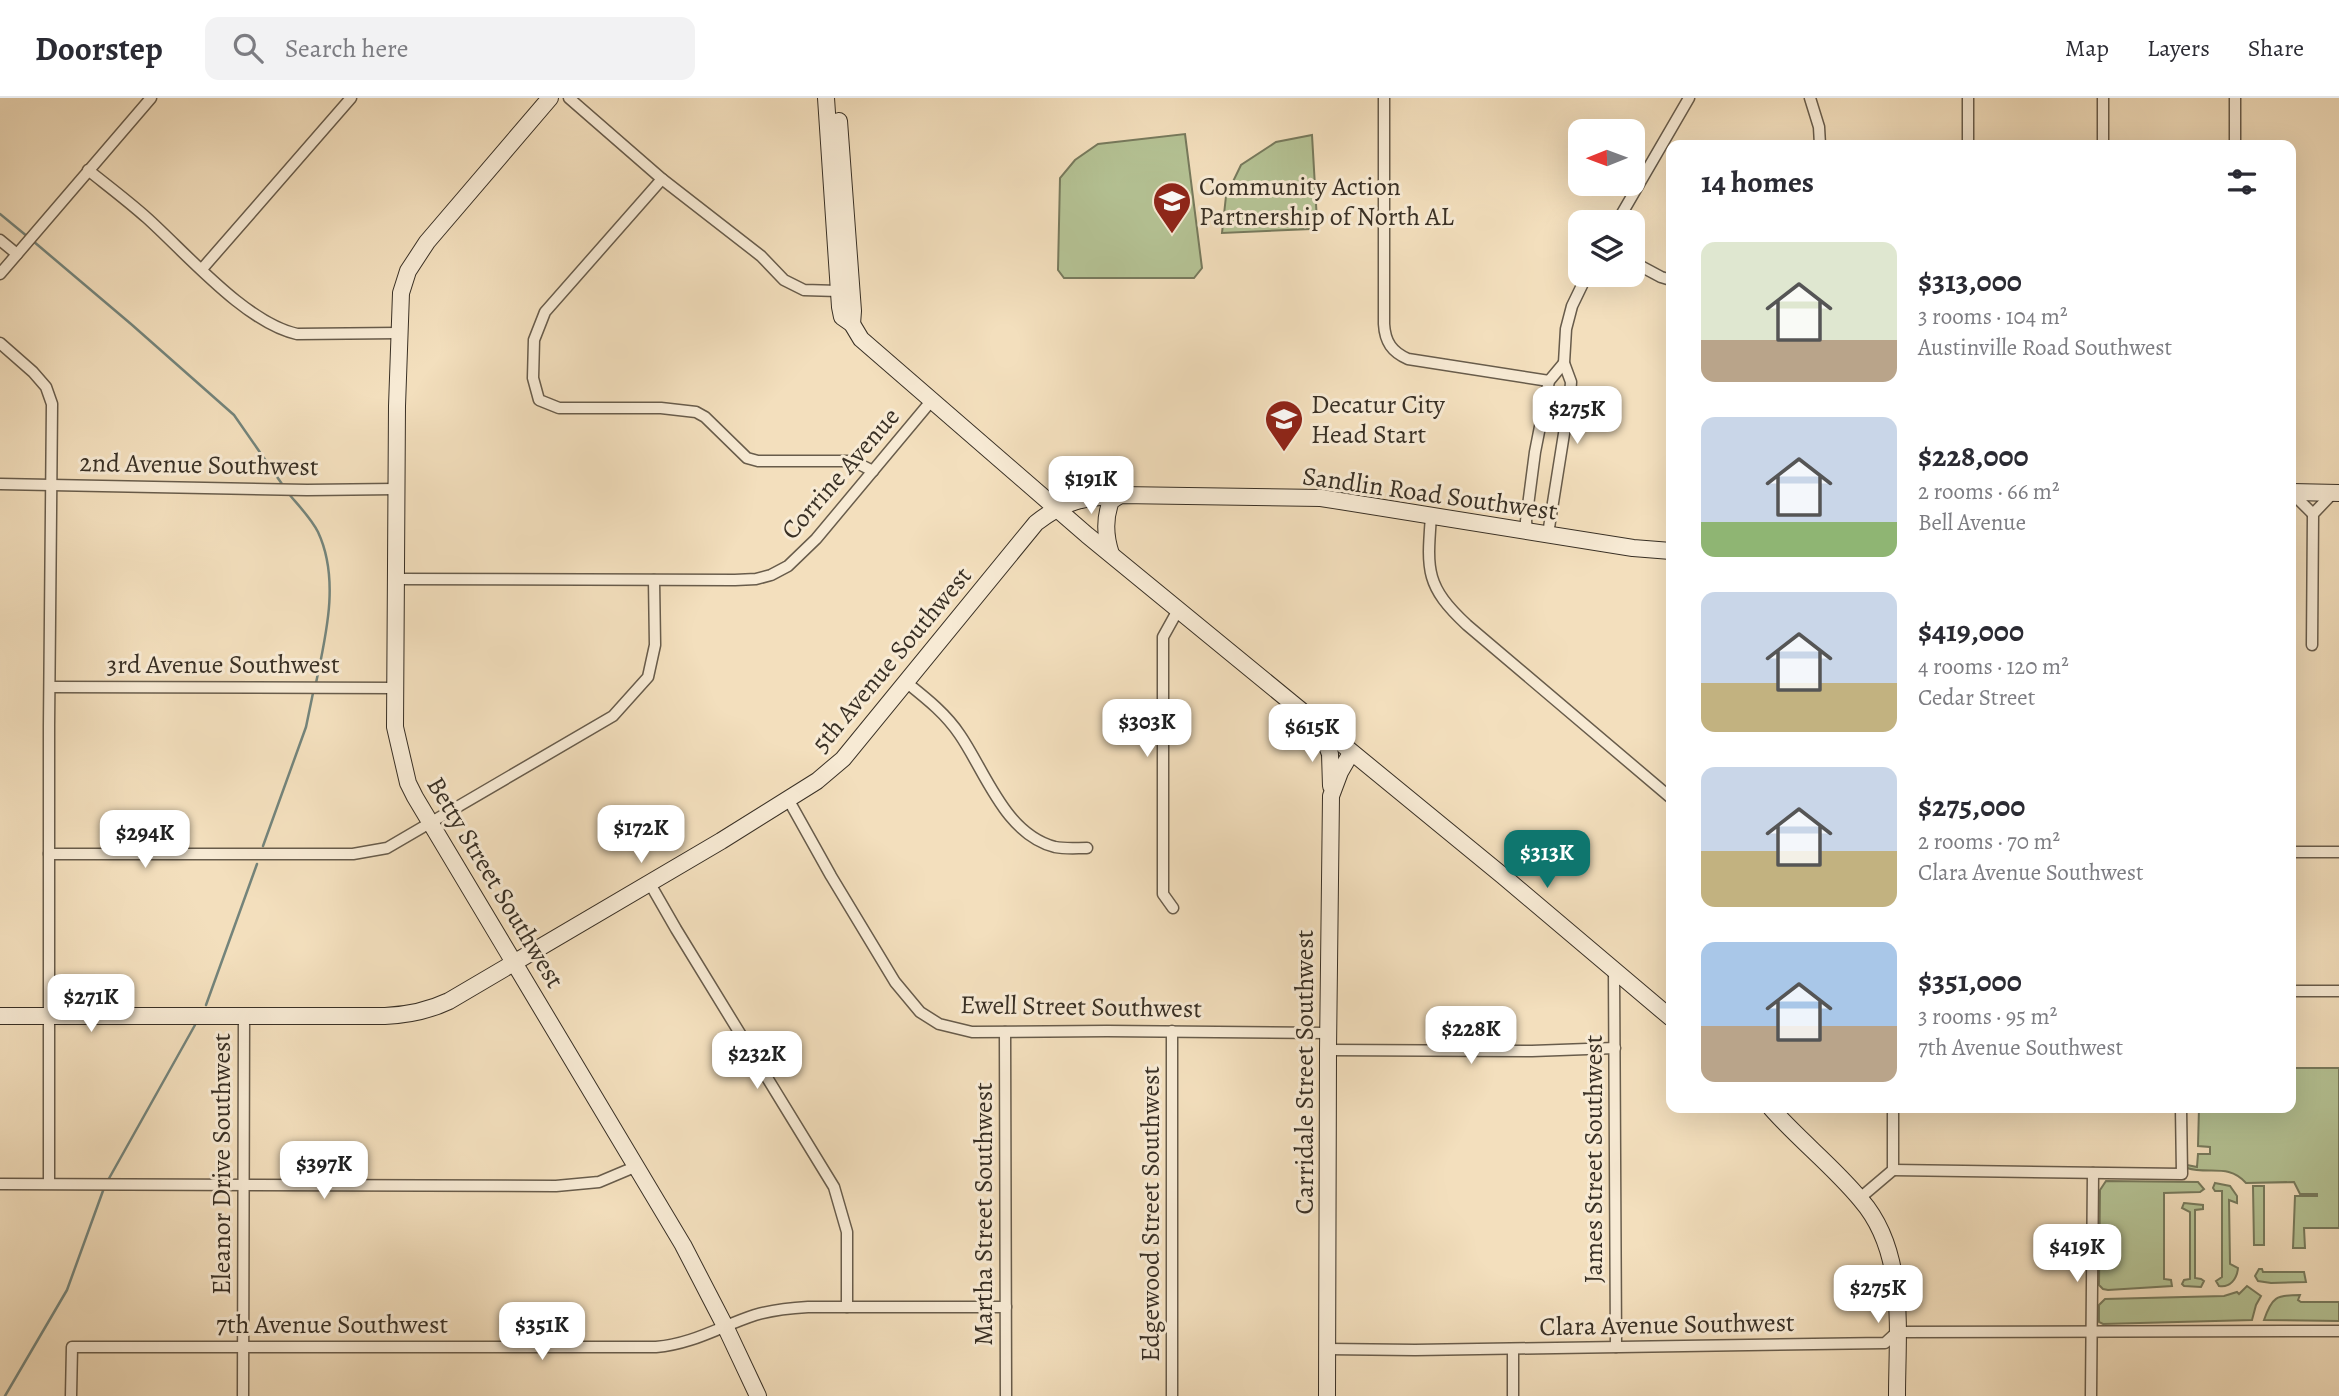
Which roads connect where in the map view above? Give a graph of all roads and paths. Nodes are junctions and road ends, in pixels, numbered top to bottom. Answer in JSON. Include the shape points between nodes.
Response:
{"nodes":[{"id":1,"x":151,"y":98,"type":"edge"},
{"id":2,"x":351,"y":98,"type":"edge"},
{"id":3,"x":550,"y":98,"type":"edge"},
{"id":4,"x":569,"y":98,"type":"edge"},
{"id":5,"x":826,"y":98,"type":"edge"},
{"id":6,"x":837,"y":98,"type":"edge"},
{"id":7,"x":1384,"y":98,"type":"edge"},
{"id":8,"x":1689,"y":98,"type":"edge"},
{"id":9,"x":1810,"y":98,"type":"edge"},
{"id":10,"x":1968,"y":98,"type":"edge"},
{"id":11,"x":2103,"y":98,"type":"edge"},
{"id":12,"x":2235,"y":98,"type":"edge"},
{"id":13,"x":1820,"y":140,"type":"edge"},
{"id":14,"x":1968,"y":140,"type":"edge"},
{"id":15,"x":2103,"y":140,"type":"edge"},
{"id":16,"x":2235,"y":140,"type":"edge"},
{"id":17,"x":88,"y":170,"type":"junction"},
{"id":18,"x":662,"y":179,"type":"junction"},
{"id":19,"x":1624,"y":210,"type":"edge"},
{"id":20,"x":0,"y":240,"type":"edge"},
{"id":21,"x":17,"y":254,"type":"junction"},
{"id":22,"x":1645,"y":268,"type":"edge"},
{"id":23,"x":202,"y":269,"type":"junction"},
{"id":24,"x":0,"y":274,"type":"edge"},
{"id":25,"x":1666,"y":278,"type":"edge"},
{"id":26,"x":1581,"y":287,"type":"edge"},
{"id":27,"x":838,"y":291,"type":"junction"},
{"id":28,"x":852,"y":324,"type":"junction"},
{"id":29,"x":398,"y":333,"type":"junction"},
{"id":30,"x":0,"y":343,"type":"edge"},
{"id":31,"x":1564,"y":363,"type":"junction"},
{"id":32,"x":1548,"y":387,"type":"junction"},
{"id":33,"x":1570,"y":396,"type":"junction"},
{"id":34,"x":932,"y":400,"type":"junction"},
{"id":35,"x":873,"y":471,"type":"junction"},
{"id":36,"x":0,"y":484,"type":"edge"},
{"id":37,"x":51,"y":484,"type":"junction"},
{"id":38,"x":397,"y":489,"type":"junction"},
{"id":39,"x":2296,"y":492,"type":"edge"},
{"id":40,"x":2336,"y":493,"type":"edge"},
{"id":41,"x":1120,"y":495,"type":"junction"},
{"id":42,"x":2296,"y":497,"type":"edge"},
{"id":43,"x":1056,"y":507,"type":"junction"},
{"id":44,"x":2313,"y":514,"type":"junction"},
{"id":45,"x":1431,"y":516,"type":"junction"},
{"id":46,"x":1527,"y":531,"type":"junction"},
{"id":47,"x":1548,"y":534,"type":"junction"},
{"id":48,"x":1666,"y":551,"type":"edge"},
{"id":49,"x":1111,"y":554,"type":"junction"},
{"id":50,"x":396,"y":579,"type":"junction"},
{"id":51,"x":654,"y":580,"type":"junction"},
{"id":52,"x":1178,"y":610,"type":"junction"},
{"id":53,"x":2312,"y":645,"type":"dead end"},
{"id":54,"x":907,"y":683,"type":"junction"},
{"id":55,"x":50,"y":687,"type":"junction"},
{"id":56,"x":396,"y":688,"type":"junction"},
{"id":57,"x":1320,"y":727,"type":"junction"},
{"id":58,"x":1351,"y":752,"type":"junction"},
{"id":59,"x":1370,"y":767,"type":"junction"},
{"id":60,"x":1666,"y":788,"type":"edge"},
{"id":61,"x":1331,"y":796,"type":"junction"},
{"id":62,"x":788,"y":799,"type":"junction"},
{"id":63,"x":430,"y":824,"type":"junction"},
{"id":64,"x":1087,"y":848,"type":"dead end"},
{"id":65,"x":2296,"y":852,"type":"edge"},
{"id":66,"x":2339,"y":852,"type":"edge"},
{"id":67,"x":49,"y":854,"type":"junction"},
{"id":68,"x":649,"y":882,"type":"junction"},
{"id":69,"x":1173,"y":908,"type":"dead end"},
{"id":70,"x":515,"y":962,"type":"junction"},
{"id":71,"x":1614,"y":970,"type":"junction"},
{"id":72,"x":2296,"y":991,"type":"edge"},
{"id":73,"x":2339,"y":991,"type":"edge"},
{"id":74,"x":1666,"y":1014,"type":"edge"},
{"id":75,"x":0,"y":1016,"type":"edge"},
{"id":76,"x":51,"y":1016,"type":"junction"},
{"id":77,"x":244,"y":1016,"type":"junction"},
{"id":78,"x":1172,"y":1031,"type":"junction"},
{"id":79,"x":1006,"y":1032,"type":"junction"},
{"id":80,"x":1328,"y":1041,"type":"junction"},
{"id":81,"x":1615,"y":1048,"type":"junction"},
{"id":82,"x":1776,"y":1113,"type":"edge"},
{"id":83,"x":1892,"y":1113,"type":"edge"},
{"id":84,"x":2181,"y":1113,"type":"edge"},
{"id":85,"x":637,"y":1166,"type":"junction"},
{"id":86,"x":1893,"y":1170,"type":"junction"},
{"id":87,"x":2093,"y":1173,"type":"junction"},
{"id":88,"x":49,"y":1183,"type":"junction"},
{"id":89,"x":0,"y":1184,"type":"edge"},
{"id":90,"x":243,"y":1184,"type":"junction"},
{"id":91,"x":1860,"y":1198,"type":"junction"},
{"id":92,"x":847,"y":1307,"type":"junction"},
{"id":93,"x":1006,"y":1307,"type":"junction"},
{"id":94,"x":726,"y":1328,"type":"junction"},
{"id":95,"x":2339,"y":1331,"type":"edge"},
{"id":96,"x":1897,"y":1332,"type":"junction"},
{"id":97,"x":2092,"y":1332,"type":"junction"},
{"id":98,"x":243,"y":1346,"type":"junction"},
{"id":99,"x":1616,"y":1347,"type":"junction"},
{"id":100,"x":1327,"y":1349,"type":"junction"},
{"id":101,"x":1513,"y":1349,"type":"junction"},
{"id":102,"x":71,"y":1396,"type":"edge"},
{"id":103,"x":243,"y":1396,"type":"edge"},
{"id":104,"x":758,"y":1396,"type":"edge"},
{"id":105,"x":1006,"y":1396,"type":"edge"},
{"id":106,"x":1172,"y":1396,"type":"edge"},
{"id":107,"x":1327,"y":1396,"type":"edge"},
{"id":108,"x":1513,"y":1396,"type":"edge"},
{"id":109,"x":1897,"y":1396,"type":"edge"},
{"id":110,"x":2091,"y":1396,"type":"edge"}],
"edges":[{"from":1,"to":17,"type":"street"},
{"from":2,"to":23,"type":"street"},
{"from":3,"to":29,"type":"street","name":"Betty Street Southwest","via":[[426,242],[401,293]]},
{"from":4,"to":18,"type":"street"},
{"from":5,"to":27,"type":"street"},
{"from":6,"to":28,"type":"street"},
{"from":7,"to":32,"type":"street","via":[[1384,335],[1389,346],[1408,359]]},
{"from":8,"to":19,"type":"street"},
{"from":9,"to":13,"type":"street"},
{"from":10,"to":14,"type":"street"},
{"from":11,"to":15,"type":"street"},
{"from":12,"to":16,"type":"street"},
{"from":17,"to":21,"type":"street"},
{"from":17,"to":23,"type":"street"},
{"from":18,"to":27,"type":"street","via":[[761,256],[784,281],[804,290]]},
{"from":18,"to":35,"type":"street","via":[[544,312],[534,340],[533,378],[539,400],[559,408],[696,412],[747,458],[853,461]]},
{"from":20,"to":21,"type":"street"},
{"from":21,"to":24,"type":"street"},
{"from":22,"to":25,"type":"street"},
{"from":23,"to":29,"type":"street","via":[[256,316],[286,331]]},
{"from":26,"to":31,"type":"street","via":[[1566,329]]},
{"from":27,"to":28,"type":"street","via":[[842,317]]},
{"from":28,"to":34,"type":"street","via":[[867,345]]},
{"from":29,"to":38,"type":"street","name":"Betty Street Southwest"},
{"from":30,"to":37,"type":"street","via":[[46,387],[52,404]]},
{"from":31,"to":32,"type":"street"},
{"from":31,"to":33,"type":"street"},
{"from":32,"to":33,"type":"street"},
{"from":32,"to":46,"type":"street"},
{"from":33,"to":47,"type":"street"},
{"from":34,"to":35,"type":"street","name":"Corrine Avenue"},
{"from":34,"to":43,"type":"street"},
{"from":35,"to":51,"type":"street","name":"Corrine Avenue","via":[[816,539],[788,566],[771,575]]},
{"from":36,"to":37,"type":"street","name":"2nd Avenue Southwest"},
{"from":37,"to":38,"type":"street","name":"2nd Avenue Southwest"},
{"from":37,"to":55,"type":"street"},
{"from":38,"to":50,"type":"street","name":"Betty Street Southwest"},
{"from":39,"to":40,"type":"street"},
{"from":40,"to":44,"type":"street"},
{"from":41,"to":43,"type":"street","name":"Sandlin Road Southwest"},
{"from":41,"to":45,"type":"street","name":"Sandlin Road Southwest","via":[[1321,498]]},
{"from":41,"to":49,"type":"street","via":[[1111,501],[1107,515]]},
{"from":42,"to":44,"type":"street"},
{"from":43,"to":49,"type":"street"},
{"from":43,"to":54,"type":"street","name":"5th Avenue Southwest","via":[[1036,523]]},
{"from":44,"to":53,"type":"street"},
{"from":45,"to":46,"type":"street","name":"Sandlin Road Southwest"},
{"from":45,"to":60,"type":"street","via":[[1430,569],[1443,601],[1533,682]]},
{"from":46,"to":47,"type":"street","name":"Sandlin Road Southwest"},
{"from":47,"to":48,"type":"street","name":"Sandlin Road Southwest"},
{"from":49,"to":52,"type":"street"},
{"from":50,"to":51,"type":"street","name":"Corrine Avenue"},
{"from":50,"to":56,"type":"street","name":"Betty Street Southwest"},
{"from":51,"to":63,"type":"street","via":[[655,645],[648,677],[630,698],[613,716]]},
{"from":52,"to":57,"type":"street"},
{"from":52,"to":69,"type":"street","via":[[1163,637],[1163,894]]},
{"from":54,"to":62,"type":"street","name":"5th Avenue Southwest","via":[[843,759]]},
{"from":54,"to":64,"type":"street","via":[[946,716],[1022,829],[1052,846]]},
{"from":55,"to":56,"type":"street","name":"3rd Avenue Southwest"},
{"from":55,"to":67,"type":"street"},
{"from":56,"to":63,"type":"street","name":"Betty Street Southwest","via":[[395,727],[402,764]]},
{"from":57,"to":58,"type":"street"},
{"from":57,"to":61,"type":"street","via":[[1330,754]]},
{"from":58,"to":59,"type":"street"},
{"from":58,"to":61,"type":"street","name":"Carridale Street Southwest"},
{"from":59,"to":61,"type":"street","via":[[1348,773]]},
{"from":59,"to":71,"type":"street"},
{"from":61,"to":80,"type":"street","name":"Carridale Street Southwest"},
{"from":62,"to":68,"type":"street","name":"5th Avenue Southwest"},
{"from":62,"to":79,"type":"street","name":"Ewell Street Southwest","via":[[895,982],[920,1012],[960,1030]]},
{"from":63,"to":67,"type":"street","via":[[373,852]]},
{"from":63,"to":70,"type":"street","name":"Betty Street Southwest"},
{"from":65,"to":66,"type":"street"},
{"from":67,"to":76,"type":"street"},
{"from":68,"to":70,"type":"street","name":"5th Avenue Southwest"},
{"from":68,"to":92,"type":"street","via":[[834,1187],[847,1232]]},
{"from":70,"to":77,"type":"street","name":"5th Avenue Southwest","via":[[449,1001],[407,1015]]},
{"from":70,"to":85,"type":"street","name":"Betty Street Southwest"},
{"from":71,"to":74,"type":"street"},
{"from":71,"to":81,"type":"street","name":"James Street Southwest"},
{"from":72,"to":73,"type":"street"},
{"from":75,"to":76,"type":"street","name":"5th Avenue Southwest"},
{"from":76,"to":77,"type":"street","name":"5th Avenue Southwest"},
{"from":76,"to":88,"type":"street"},
{"from":77,"to":90,"type":"street","name":"Eleanor Drive Southwest"},
{"from":78,"to":79,"type":"street","name":"Ewell Street Southwest"},
{"from":78,"to":80,"type":"street","name":"Ewell Street Southwest"},
{"from":78,"to":106,"type":"street","name":"Edgewood Street Southwest"},
{"from":79,"to":93,"type":"street","name":"Martha Street Southwest"},
{"from":80,"to":81,"type":"street","name":"Ewell Street Southwest","via":[[1532,1051]]},
{"from":80,"to":100,"type":"street","name":"Carridale Street Southwest"},
{"from":81,"to":99,"type":"street","name":"James Street Southwest"},
{"from":82,"to":91,"type":"street"},
{"from":83,"to":86,"type":"street"},
{"from":84,"to":87,"type":"street","via":[[2182,1174]]},
{"from":85,"to":90,"type":"street","via":[[599,1182],[556,1186]]},
{"from":85,"to":94,"type":"street","name":"Betty Street Southwest"},
{"from":86,"to":87,"type":"street"},
{"from":86,"to":91,"type":"street"},
{"from":87,"to":97,"type":"street"},
{"from":88,"to":89,"type":"street"},
{"from":88,"to":90,"type":"street"},
{"from":90,"to":98,"type":"street","name":"Eleanor Drive Southwest"},
{"from":91,"to":96,"type":"street","via":[[1888,1249]]},
{"from":92,"to":93,"type":"street","name":"7th Avenue Southwest"},
{"from":92,"to":94,"type":"street","name":"7th Avenue Southwest","via":[[784,1309]]},
{"from":93,"to":105,"type":"street","name":"Martha Street Southwest"},
{"from":94,"to":98,"type":"street","name":"7th Avenue Southwest","via":[[681,1344],[656,1347]]},
{"from":94,"to":104,"type":"street","name":"Betty Street Southwest"},
{"from":95,"to":97,"type":"street","name":"Clara Avenue Southwest"},
{"from":96,"to":97,"type":"street","name":"Clara Avenue Southwest"},
{"from":96,"to":99,"type":"street","name":"Clara Avenue Southwest","via":[[1885,1343]]},
{"from":96,"to":109,"type":"street"},
{"from":97,"to":110,"type":"street"},
{"from":98,"to":102,"type":"street","name":"7th Avenue Southwest","via":[[72,1347]]},
{"from":98,"to":103,"type":"street","name":"Eleanor Drive Southwest"},
{"from":99,"to":101,"type":"street","name":"Clara Avenue Southwest"},
{"from":100,"to":101,"type":"street","name":"Clara Avenue Southwest"},
{"from":100,"to":107,"type":"street","name":"Carridale Street Southwest"},
{"from":101,"to":108,"type":"street"}]}
